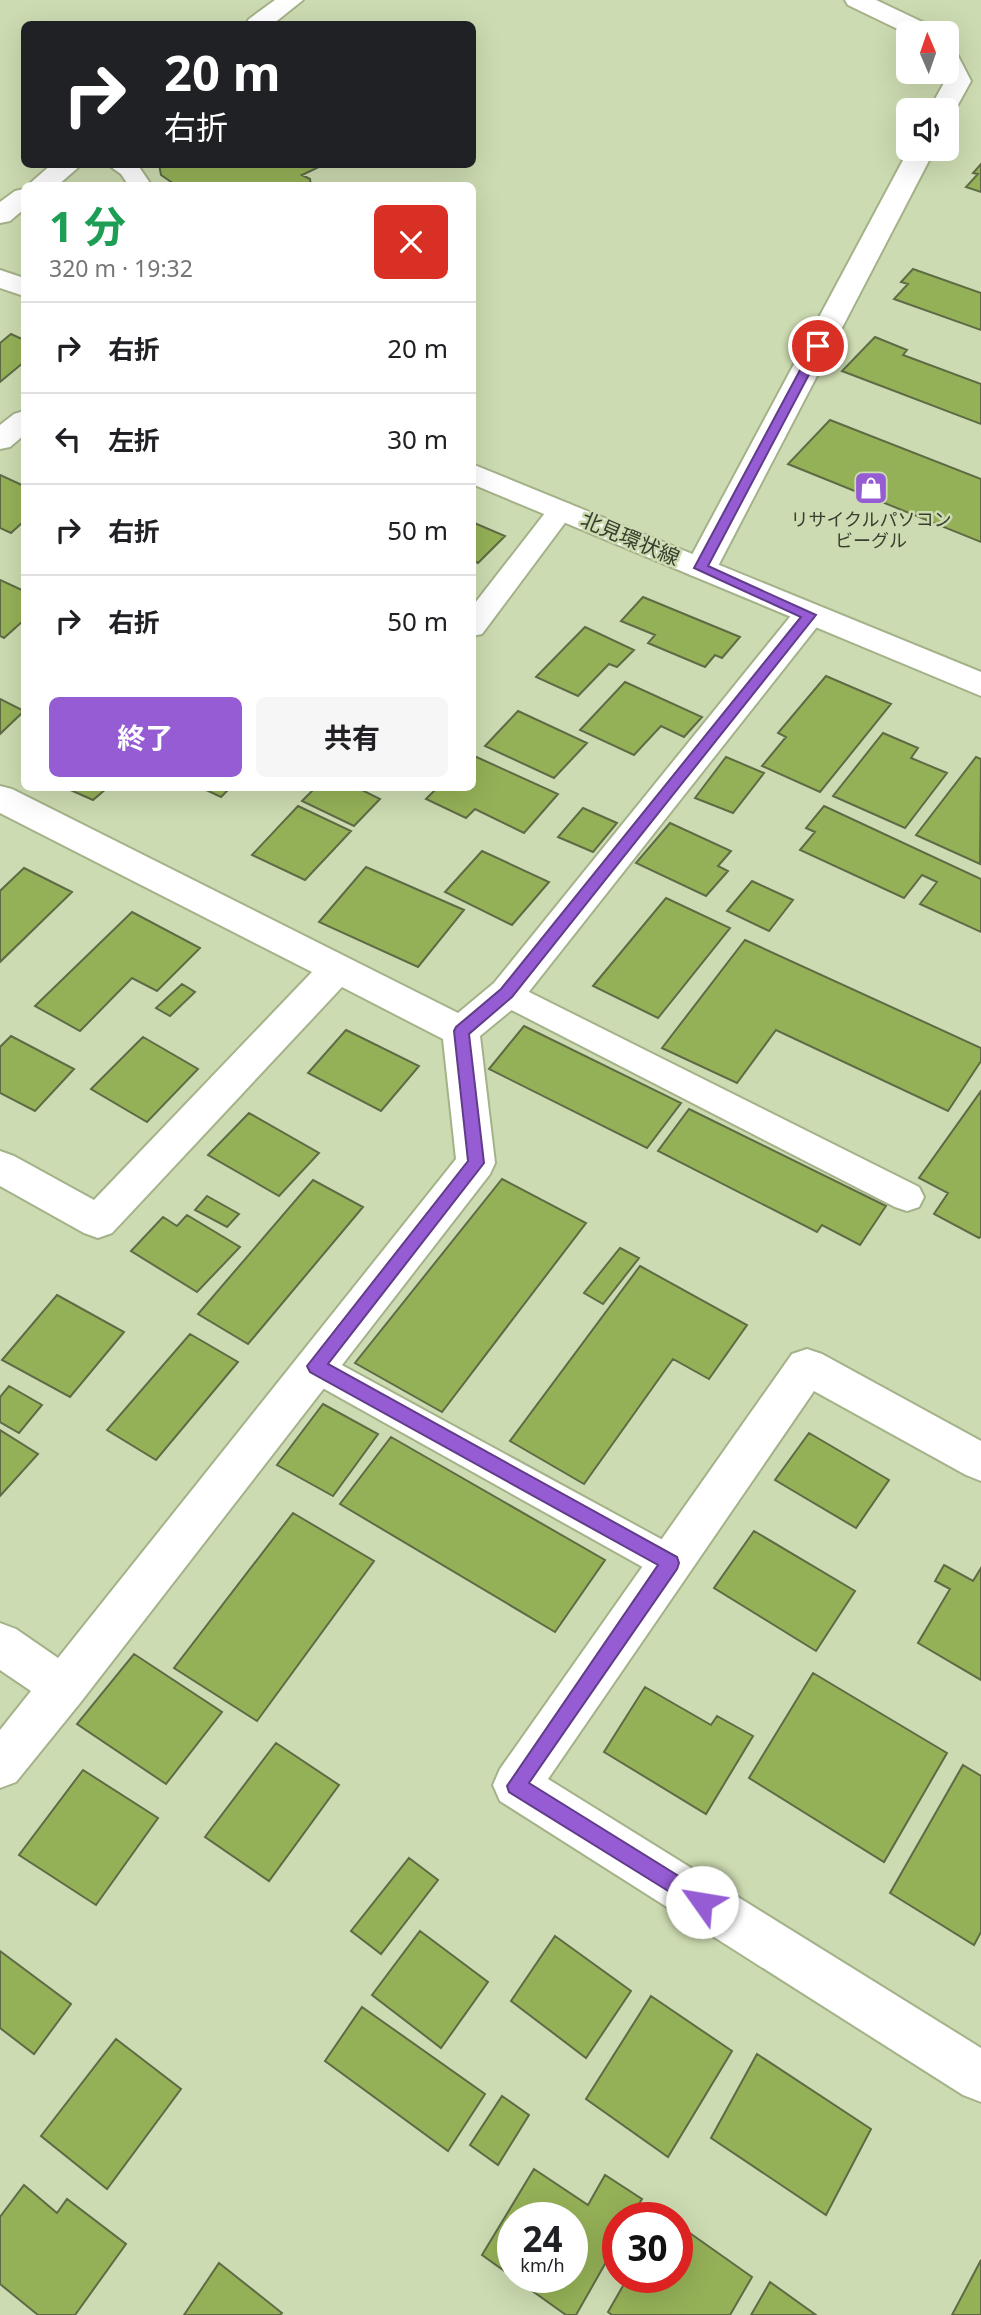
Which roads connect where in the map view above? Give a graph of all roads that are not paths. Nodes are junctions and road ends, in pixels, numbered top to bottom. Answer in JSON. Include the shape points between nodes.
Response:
{"nodes":[{"id":1,"x":291,"y":0,"type":"edge"},
{"id":2,"x":857,"y":0,"type":"edge"},
{"id":3,"x":262,"y":21,"type":"edge"},
{"id":4,"x":901,"y":21,"type":"edge"},
{"id":5,"x":916,"y":161,"type":"edge"},
{"id":6,"x":64,"y":168,"type":"edge"},
{"id":7,"x":127,"y":168,"type":"edge"},
{"id":8,"x":45,"y":182,"type":"edge"},
{"id":9,"x":138,"y":182,"type":"edge"},
{"id":10,"x":21,"y":199,"type":"edge"},
{"id":11,"x":0,"y":215,"type":"edge"},
{"id":12,"x":0,"y":278,"type":"edge"},
{"id":13,"x":21,"y":287,"type":"edge"},
{"id":14,"x":21,"y":422,"type":"edge"},
{"id":15,"x":0,"y":440,"type":"edge"},
{"id":16,"x":476,"y":475,"type":"edge"},
{"id":17,"x":561,"y":510,"type":"junction"},
{"id":18,"x":701,"y":568,"type":"junction"},
{"id":19,"x":809,"y":615,"type":"junction"},
{"id":20,"x":476,"y":622,"type":"edge"},
{"id":21,"x":981,"y":685,"type":"edge"},
{"id":22,"x":0,"y":799,"type":"edge"},
{"id":23,"x":338,"y":968,"type":"junction"},
{"id":24,"x":506,"y":993,"type":"junction"},
{"id":25,"x":461,"y":1031,"type":"junction"},
{"id":26,"x":0,"y":1167,"type":"edge"},
{"id":27,"x":907,"y":1197,"type":"dead end"},
{"id":28,"x":316,"y":1366,"type":"junction"},
{"id":29,"x":981,"y":1462,"type":"edge"},
{"id":30,"x":670,"y":1563,"type":"junction"},
{"id":31,"x":0,"y":1644,"type":"edge"},
{"id":32,"x":64,"y":1688,"type":"junction"},
{"id":33,"x":0,"y":1766,"type":"edge"},
{"id":34,"x":981,"y":2077,"type":"edge"}],
"edges":[{"from":1,"to":3,"type":"street"},
{"from":2,"to":4,"type":"street"},
{"from":5,"to":18,"type":"street"},
{"from":6,"to":8,"type":"street"},
{"from":7,"to":9,"type":"lane"},
{"from":10,"to":11,"type":"street"},
{"from":12,"to":13,"type":"street"},
{"from":14,"to":15,"type":"street"},
{"from":16,"to":17,"type":"street","name":"北見環状線"},
{"from":17,"to":18,"type":"street","name":"北見環状線"},
{"from":17,"to":20,"type":"lane"},
{"from":18,"to":19,"type":"street","name":"北見環状線"},
{"from":19,"to":21,"type":"street","name":"北見環状線"},
{"from":19,"to":24,"type":"street"},
{"from":22,"to":23,"type":"street"},
{"from":23,"to":25,"type":"street"},
{"from":23,"to":26,"type":"street","via":[[98,1222]]},
{"from":24,"to":25,"type":"street"},
{"from":24,"to":27,"type":"lane"},
{"from":25,"to":28,"type":"street","via":[[476,1163]]},
{"from":28,"to":30,"type":"lane"},
{"from":28,"to":32,"type":"street"},
{"from":29,"to":30,"type":"street","via":[[807,1367]]},
{"from":30,"to":34,"type":"street","via":[[516,1786]]},
{"from":31,"to":32,"type":"street"},
{"from":32,"to":33,"type":"street"}]}
